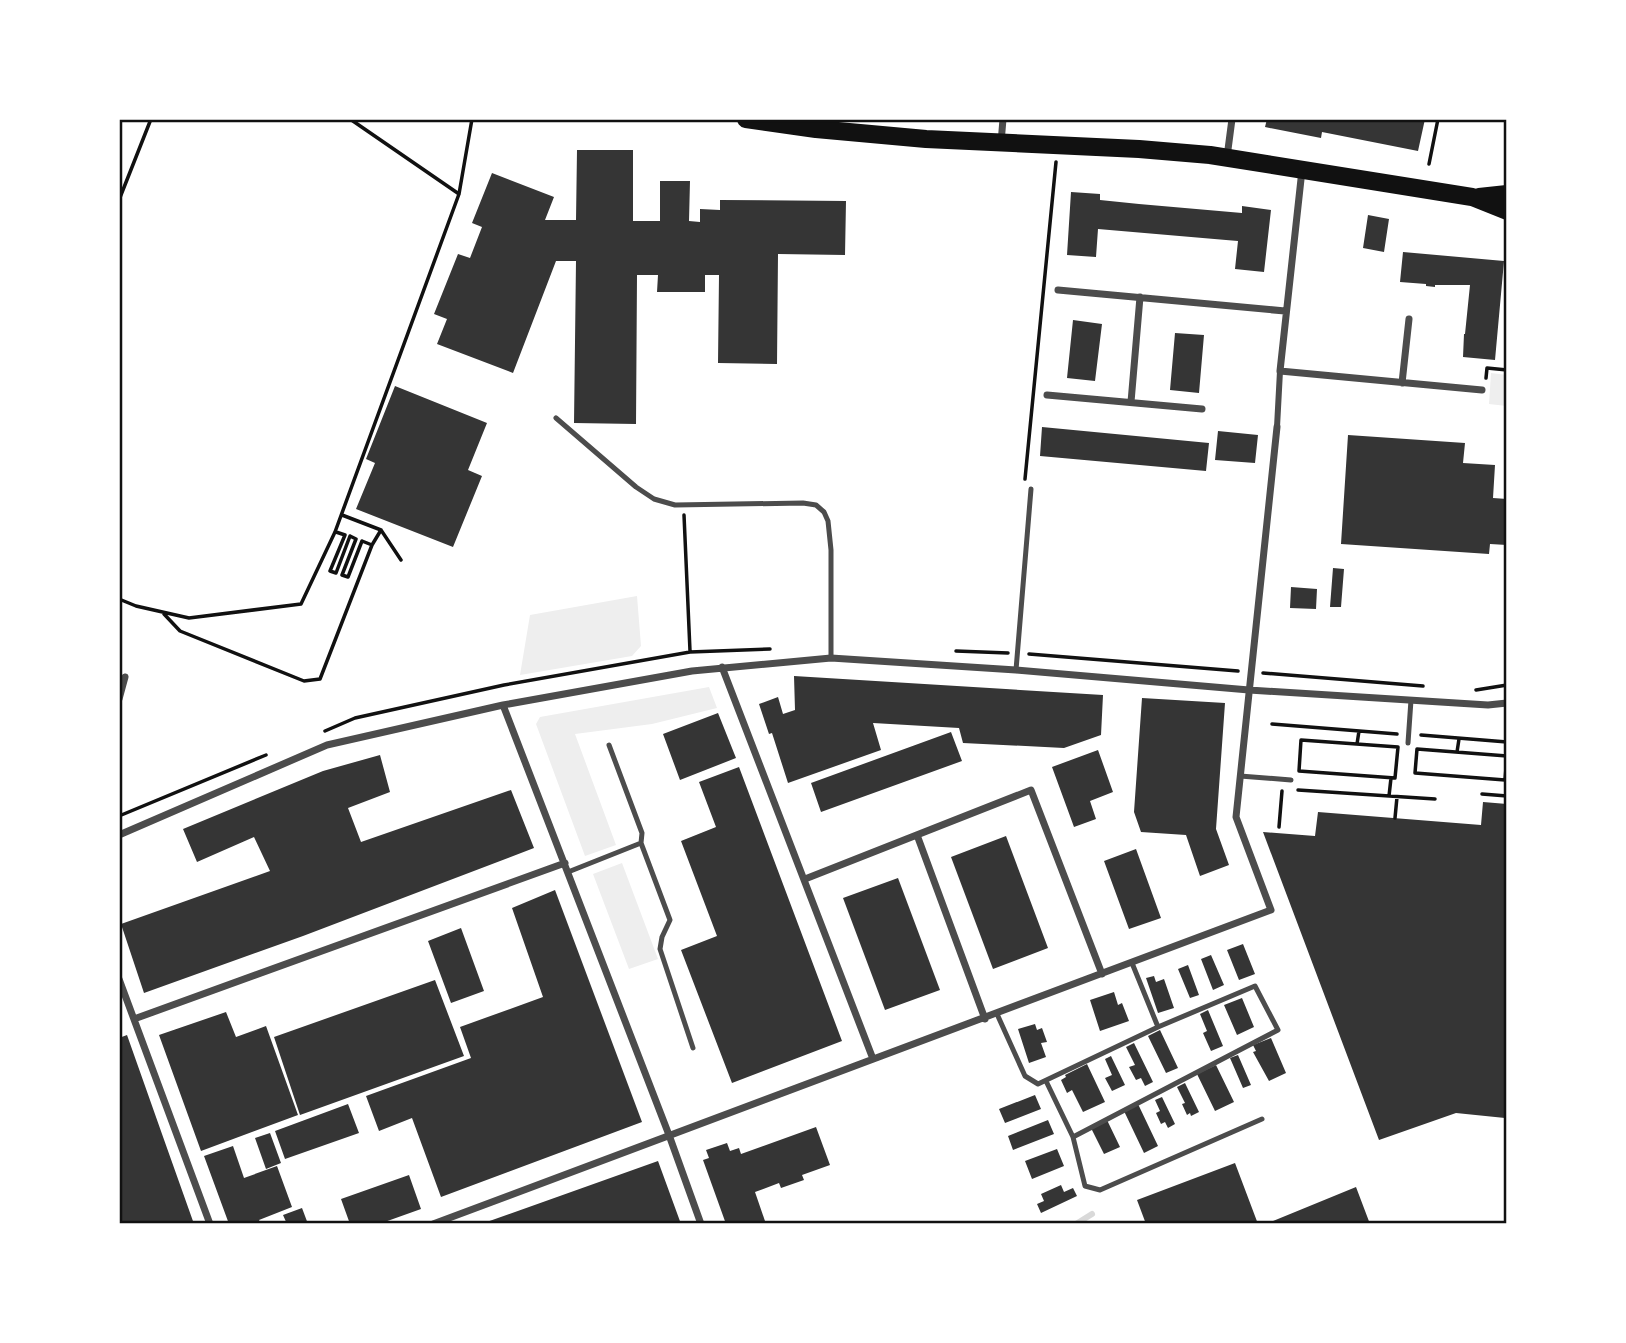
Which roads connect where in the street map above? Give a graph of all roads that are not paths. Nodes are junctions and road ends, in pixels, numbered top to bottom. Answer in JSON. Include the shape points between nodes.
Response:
{"nodes":[{"id":1,"x":746,"y":119,"type":"edge"},
{"id":2,"x":1003,"y":119,"type":"edge"},
{"id":3,"x":1232,"y":119,"type":"edge"},
{"id":4,"x":1001,"y":144,"type":"junction"},
{"id":5,"x":1227,"y":158,"type":"junction"},
{"id":6,"x":1302,"y":169,"type":"junction"},
{"id":7,"x":1507,"y":194,"type":"edge"},
{"id":8,"x":1472,"y":197,"type":"junction"},
{"id":9,"x":1507,"y":211,"type":"edge"},
{"id":10,"x":1058,"y":290,"type":"dead end"},
{"id":11,"x":1140,"y":297,"type":"junction"},
{"id":12,"x":1285,"y":311,"type":"junction"},
{"id":13,"x":1409,"y":319,"type":"dead end"},
{"id":14,"x":1280,"y":371,"type":"junction"},
{"id":15,"x":1402,"y":383,"type":"junction"},
{"id":16,"x":1482,"y":390,"type":"road end"},
{"id":17,"x":1047,"y":395,"type":"dead end"},
{"id":18,"x":1130,"y":402,"type":"junction"},
{"id":19,"x":1202,"y":409,"type":"dead end"},
{"id":20,"x":555,"y":418,"type":"dead end"},
{"id":21,"x":1277,"y":427,"type":"joint"},
{"id":22,"x":1031,"y":489,"type":"road end"},
{"id":23,"x":831,"y":658,"type":"junction"},
{"id":24,"x":722,"y":667,"type":"junction"},
{"id":25,"x":1016,"y":670,"type":"junction"},
{"id":26,"x":125,"y":677,"type":"dead end"},
{"id":27,"x":1250,"y":690,"type":"junction"},
{"id":28,"x":119,"y":699,"type":"edge"},
{"id":29,"x":1411,"y":700,"type":"junction"},
{"id":30,"x":1507,"y":703,"type":"edge"},
{"id":31,"x":503,"y":705,"type":"junction"},
{"id":32,"x":1408,"y":743,"type":"dead end"},
{"id":33,"x":609,"y":745,"type":"dead end"},
{"id":34,"x":1240,"y":776,"type":"junction"},
{"id":35,"x":1292,"y":779,"type":"dead end"},
{"id":36,"x":119,"y":835,"type":"edge"},
{"id":37,"x":917,"y":835,"type":"junction"},
{"id":38,"x":641,"y":843,"type":"junction"},
{"id":39,"x":565,"y":863,"type":"junction"},
{"id":40,"x":568,"y":872,"type":"junction"},
{"id":41,"x":805,"y":879,"type":"junction"},
{"id":42,"x":1132,"y":963,"type":"junction"},
{"id":43,"x":1102,"y":974,"type":"junction"},
{"id":44,"x":119,"y":979,"type":"edge"},
{"id":45,"x":997,"y":1014,"type":"junction"},
{"id":46,"x":134,"y":1019,"type":"junction"},
{"id":47,"x":985,"y":1019,"type":"junction"},
{"id":48,"x":1158,"y":1027,"type":"junction"},
{"id":49,"x":693,"y":1048,"type":"dead end"},
{"id":50,"x":873,"y":1059,"type":"junction"},
{"id":51,"x":1046,"y":1081,"type":"junction"},
{"id":52,"x":1262,"y":1119,"type":"dead end"},
{"id":53,"x":669,"y":1135,"type":"junction"},
{"id":54,"x":1073,"y":1137,"type":"junction"},
{"id":55,"x":438,"y":1223,"type":"edge"},
{"id":56,"x":210,"y":1224,"type":"edge"},
{"id":57,"x":701,"y":1224,"type":"edge"}],
"edges":[{"from":1,"to":4,"type":"main road"},
{"from":2,"to":4,"type":"street"},
{"from":3,"to":5,"type":"street"},
{"from":4,"to":5,"type":"main road","via":[[1139,149]]},
{"from":5,"to":6,"type":"main road"},
{"from":6,"to":8,"type":"main road"},
{"from":6,"to":12,"type":"street"},
{"from":7,"to":8,"type":"main road"},
{"from":8,"to":9,"type":"main road"},
{"from":10,"to":11,"type":"street"},
{"from":11,"to":12,"type":"street"},
{"from":11,"to":18,"type":"street"},
{"from":12,"to":14,"type":"street"},
{"from":13,"to":15,"type":"street"},
{"from":14,"to":15,"type":"street"},
{"from":14,"to":21,"type":"street"},
{"from":15,"to":16,"type":"street"},
{"from":17,"to":18,"type":"street"},
{"from":18,"to":19,"type":"street"},
{"from":20,"to":23,"type":"lane","via":[[654,499],[675,505],[816,505],[828,521],[831,550]]},
{"from":21,"to":27,"type":"street"},
{"from":22,"to":25,"type":"lane"},
{"from":23,"to":24,"type":"street"},
{"from":23,"to":25,"type":"street"},
{"from":24,"to":31,"type":"street"},
{"from":24,"to":41,"type":"street"},
{"from":25,"to":27,"type":"street"},
{"from":26,"to":28,"type":"street"},
{"from":27,"to":29,"type":"street"},
{"from":27,"to":34,"type":"street"},
{"from":29,"to":30,"type":"street"},
{"from":29,"to":32,"type":"lane"},
{"from":31,"to":36,"type":"street","via":[[327,745]]},
{"from":31,"to":39,"type":"street"},
{"from":33,"to":38,"type":"lane","via":[[642,833]]},
{"from":34,"to":35,"type":"lane"},
{"from":34,"to":42,"type":"street","via":[[1236,817],[1271,910]]},
{"from":37,"to":41,"type":"street"},
{"from":37,"to":43,"type":"street","via":[[1031,790]]},
{"from":37,"to":47,"type":"street"},
{"from":38,"to":40,"type":"lane"},
{"from":38,"to":49,"type":"lane","via":[[670,920],[660,949]]},
{"from":39,"to":40,"type":"street"},
{"from":39,"to":46,"type":"street"},
{"from":40,"to":53,"type":"street"},
{"from":41,"to":50,"type":"street"},
{"from":42,"to":43,"type":"street"},
{"from":42,"to":48,"type":"lane"},
{"from":43,"to":45,"type":"street"},
{"from":44,"to":46,"type":"street"},
{"from":45,"to":47,"type":"street"},
{"from":45,"to":51,"type":"lane","via":[[1025,1076],[1038,1084]]},
{"from":46,"to":56,"type":"street"},
{"from":47,"to":50,"type":"street"},
{"from":48,"to":51,"type":"lane"},
{"from":48,"to":54,"type":"lane","via":[[1255,986],[1278,1030]]},
{"from":50,"to":53,"type":"street"},
{"from":51,"to":54,"type":"lane"},
{"from":52,"to":54,"type":"lane","via":[[1100,1189],[1086,1186]]},
{"from":53,"to":55,"type":"street"},
{"from":53,"to":57,"type":"street"}]}
